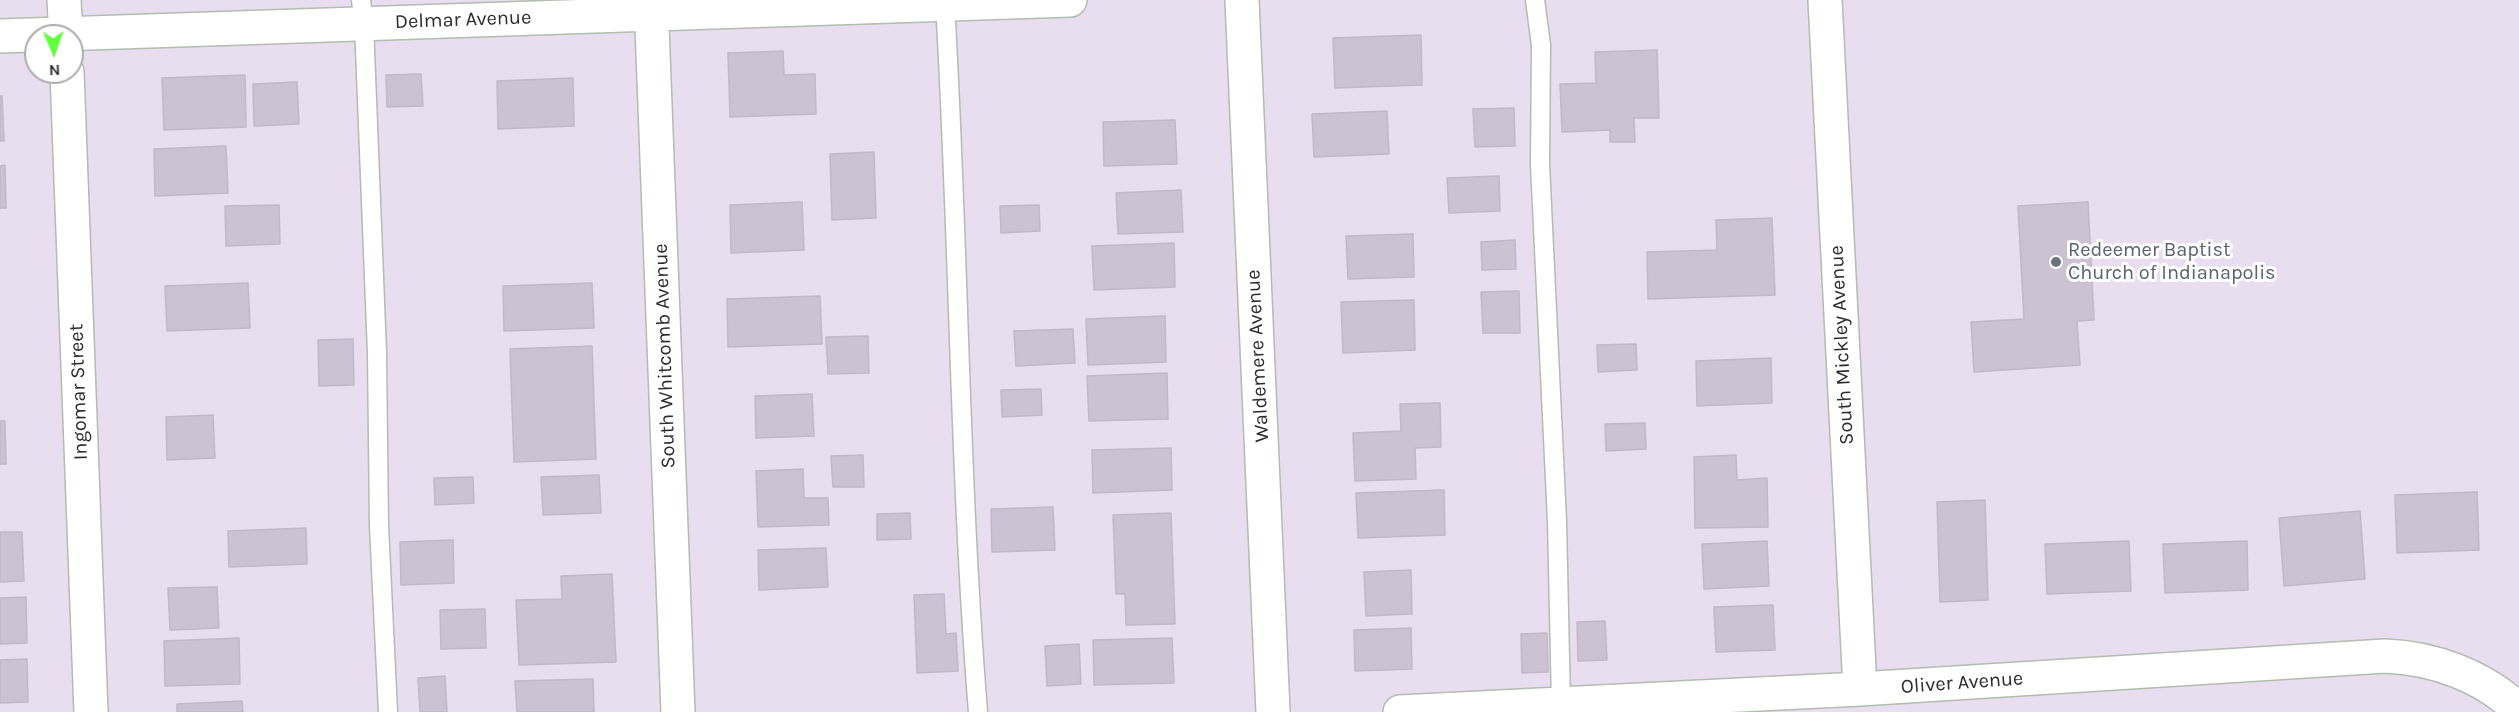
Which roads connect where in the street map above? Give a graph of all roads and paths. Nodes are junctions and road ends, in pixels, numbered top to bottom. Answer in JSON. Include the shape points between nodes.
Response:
{"nodes":[{"id":1,"x":64,"y":0,"type":"edge"},
{"id":2,"x":1070,"y":0,"type":"edge"},
{"id":3,"x":1242,"y":0,"type":"edge"},
{"id":4,"x":1535,"y":0,"type":"edge"},
{"id":5,"x":1825,"y":0,"type":"edge"},
{"id":6,"x":945,"y":4,"type":"junction"},
{"id":7,"x":652,"y":7,"type":"edge"},
{"id":8,"x":363,"y":12,"type":"edge"},
{"id":9,"x":65,"y":24,"type":"edge"},
{"id":10,"x":84,"y":34,"type":"edge"},
{"id":11,"x":0,"y":36,"type":"edge"},
{"id":12,"x":24,"y":36,"type":"edge"},
{"id":13,"x":67,"y":84,"type":"edge"},
{"id":14,"x":1860,"y":689,"type":"junction"},
{"id":15,"x":1561,"y":704,"type":"junction"},
{"id":16,"x":2516,"y":707,"type":"edge"},
{"id":17,"x":91,"y":712,"type":"edge"},
{"id":18,"x":388,"y":712,"type":"edge"},
{"id":19,"x":678,"y":712,"type":"edge"},
{"id":20,"x":978,"y":712,"type":"edge"},
{"id":21,"x":1273,"y":712,"type":"edge"},
{"id":22,"x":1400,"y":712,"type":"edge"}],
"edges":[{"from":1,"to":9,"type":"street"},
{"from":2,"to":6,"type":"street","name":"Delmar Avenue"},
{"from":3,"to":21,"type":"street","name":"Waldemere Avenue"},
{"from":4,"to":15,"type":"lane","via":[[1541,45],[1541,176],[1558,545]]},
{"from":5,"to":14,"type":"street","name":"South Mickley Avenue"},
{"from":6,"to":7,"type":"street","name":"Delmar Avenue"},
{"from":6,"to":20,"type":"lane","via":[[970,618]]},
{"from":7,"to":8,"type":"street","name":"Delmar Avenue"},
{"from":7,"to":19,"type":"street","name":"South Whitcomb Avenue"},
{"from":8,"to":10,"type":"street","name":"Delmar Avenue"},
{"from":8,"to":18,"type":"lane"},
{"from":11,"to":12,"type":"street","name":"Delmar Avenue"},
{"from":13,"to":17,"type":"street","name":"Ingomar Street"},
{"from":14,"to":15,"type":"street","name":"Oliver Avenue"},
{"from":14,"to":16,"type":"street","name":"Oliver Avenue","via":[[2385,656],[2452,668],[2483,683]]},
{"from":15,"to":22,"type":"street","name":"Oliver Avenue"}]}
